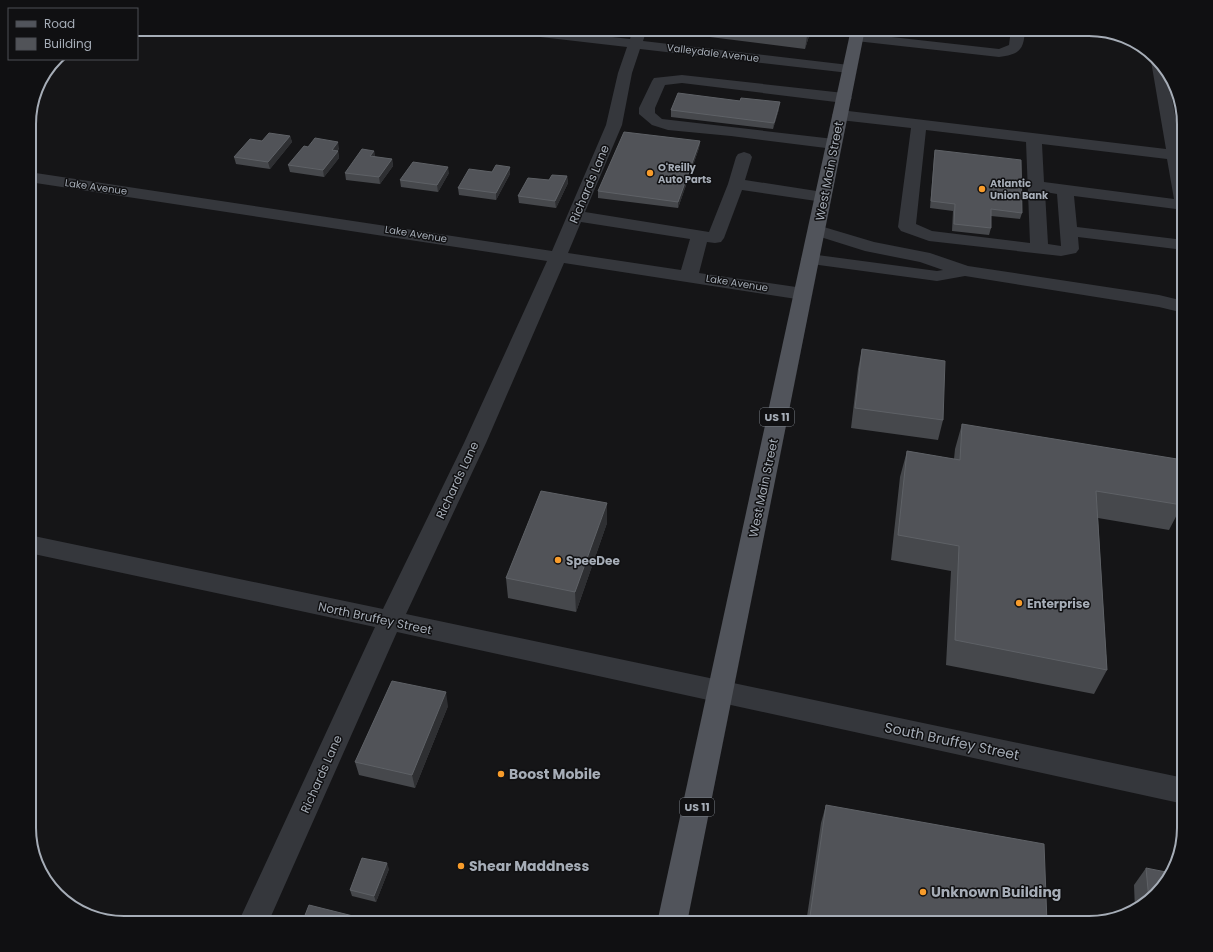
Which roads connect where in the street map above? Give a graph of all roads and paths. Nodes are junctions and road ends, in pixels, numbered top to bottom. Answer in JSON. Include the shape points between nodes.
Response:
{"nodes":[{"id":1,"x":637,"y":36,"type":"edge"},
{"id":2,"x":856,"y":36,"type":"edge"},
{"id":3,"x":878,"y":36,"type":"edge"},
{"id":4,"x":1018,"y":36,"type":"edge"},
{"id":5,"x":849,"y":69,"type":"junction"},
{"id":6,"x":1161,"y":73,"type":"edge"},
{"id":7,"x":642,"y":77,"type":"junction"},
{"id":8,"x":844,"y":98,"type":"junction"},
{"id":9,"x":840,"y":115,"type":"junction"},
{"id":10,"x":919,"y":125,"type":"junction"},
{"id":11,"x":1034,"y":138,"type":"junction"},
{"id":12,"x":834,"y":144,"type":"junction"},
{"id":13,"x":1177,"y":147,"type":"edge"},
{"id":14,"x":1177,"y":156,"type":"edge"},
{"id":15,"x":744,"y":157,"type":"dead end"},
{"id":16,"x":36,"y":178,"type":"edge"},
{"id":17,"x":736,"y":184,"type":"junction"},
{"id":18,"x":1036,"y":186,"type":"junction"},
{"id":19,"x":1066,"y":190,"type":"junction"},
{"id":20,"x":823,"y":197,"type":"junction"},
{"id":21,"x":1177,"y":206,"type":"edge"},
{"id":22,"x":575,"y":216,"type":"junction"},
{"id":23,"x":817,"y":230,"type":"junction"},
{"id":24,"x":1068,"y":231,"type":"junction"},
{"id":25,"x":700,"y":235,"type":"junction"},
{"id":26,"x":1177,"y":244,"type":"edge"},
{"id":27,"x":1039,"y":249,"type":"junction"},
{"id":28,"x":558,"y":256,"type":"junction"},
{"id":29,"x":810,"y":259,"type":"junction"},
{"id":30,"x":966,"y":272,"type":"junction"},
{"id":31,"x":689,"y":276,"type":"junction"},
{"id":32,"x":803,"y":294,"type":"junction"},
{"id":33,"x":1177,"y":305,"type":"edge"},
{"id":34,"x":36,"y":545,"type":"edge"},
{"id":35,"x":390,"y":621,"type":"junction"},
{"id":36,"x":721,"y":691,"type":"junction"},
{"id":37,"x":1177,"y":789,"type":"edge"},
{"id":38,"x":256,"y":916,"type":"edge"},
{"id":39,"x":673,"y":916,"type":"edge"}],
"edges":[{"from":1,"to":5,"type":"street","name":"Valleydale Avenue"},
{"from":1,"to":7,"type":"street","name":"Richards Lane"},
{"from":2,"to":5,"type":"main road","name":"West Main Street","number":"US 11"},
{"from":3,"to":4,"type":"street","via":[[999,53],[1014,49],[1018,44]]},
{"from":5,"to":8,"type":"main road","name":"West Main Street","number":"US 11"},
{"from":6,"to":13,"type":"street"},
{"from":7,"to":8,"type":"street","via":[[682,79]]},
{"from":7,"to":12,"type":"street","via":[[647,114],[657,122]]},
{"from":7,"to":22,"type":"street","name":"Richards Lane","via":[[614,124]]},
{"from":8,"to":9,"type":"main road","name":"West Main Street","number":"US 11"},
{"from":9,"to":10,"type":"street"},
{"from":9,"to":12,"type":"main road","name":"West Main Street","number":"US 11"},
{"from":10,"to":11,"type":"street"},
{"from":10,"to":27,"type":"street","via":[[907,227],[929,236]]},
{"from":11,"to":14,"type":"street"},
{"from":11,"to":18,"type":"street"},
{"from":12,"to":20,"type":"main road","name":"West Main Street","number":"US 11"},
{"from":15,"to":17,"type":"street"},
{"from":16,"to":28,"type":"street","name":"Lake Avenue"},
{"from":17,"to":20,"type":"street"},
{"from":17,"to":25,"type":"street","via":[[715,238]]},
{"from":18,"to":19,"type":"street"},
{"from":18,"to":27,"type":"street"},
{"from":19,"to":21,"type":"street"},
{"from":19,"to":24,"type":"street"},
{"from":20,"to":23,"type":"main road","name":"West Main Street","number":"US 11"},
{"from":22,"to":25,"type":"street"},
{"from":22,"to":28,"type":"street","name":"Richards Lane"},
{"from":23,"to":29,"type":"main road","name":"West Main Street","number":"US 11"},
{"from":23,"to":30,"type":"street","via":[[871,247],[924,257]]},
{"from":24,"to":26,"type":"street"},
{"from":24,"to":27,"type":"street","via":[[1070,249]]},
{"from":25,"to":31,"type":"street"},
{"from":28,"to":31,"type":"street","name":"Lake Avenue"},
{"from":28,"to":35,"type":"street","name":"Richards Lane","via":[[475,443]]},
{"from":29,"to":30,"type":"street","via":[[938,276]]},
{"from":29,"to":32,"type":"main road","name":"West Main Street","number":"US 11"},
{"from":30,"to":33,"type":"street"},
{"from":31,"to":32,"type":"street","name":"Lake Avenue"},
{"from":32,"to":36,"type":"main road","name":"West Main Street","number":"US 11"},
{"from":34,"to":35,"type":"street","name":"North Bruffey Street"},
{"from":35,"to":36,"type":"street","name":"North Bruffey Street"},
{"from":35,"to":38,"type":"street","name":"Richards Lane"},
{"from":36,"to":37,"type":"street","name":"South Bruffey Street"},
{"from":36,"to":39,"type":"main road","name":"West Main Street","number":"US 11"}]}
